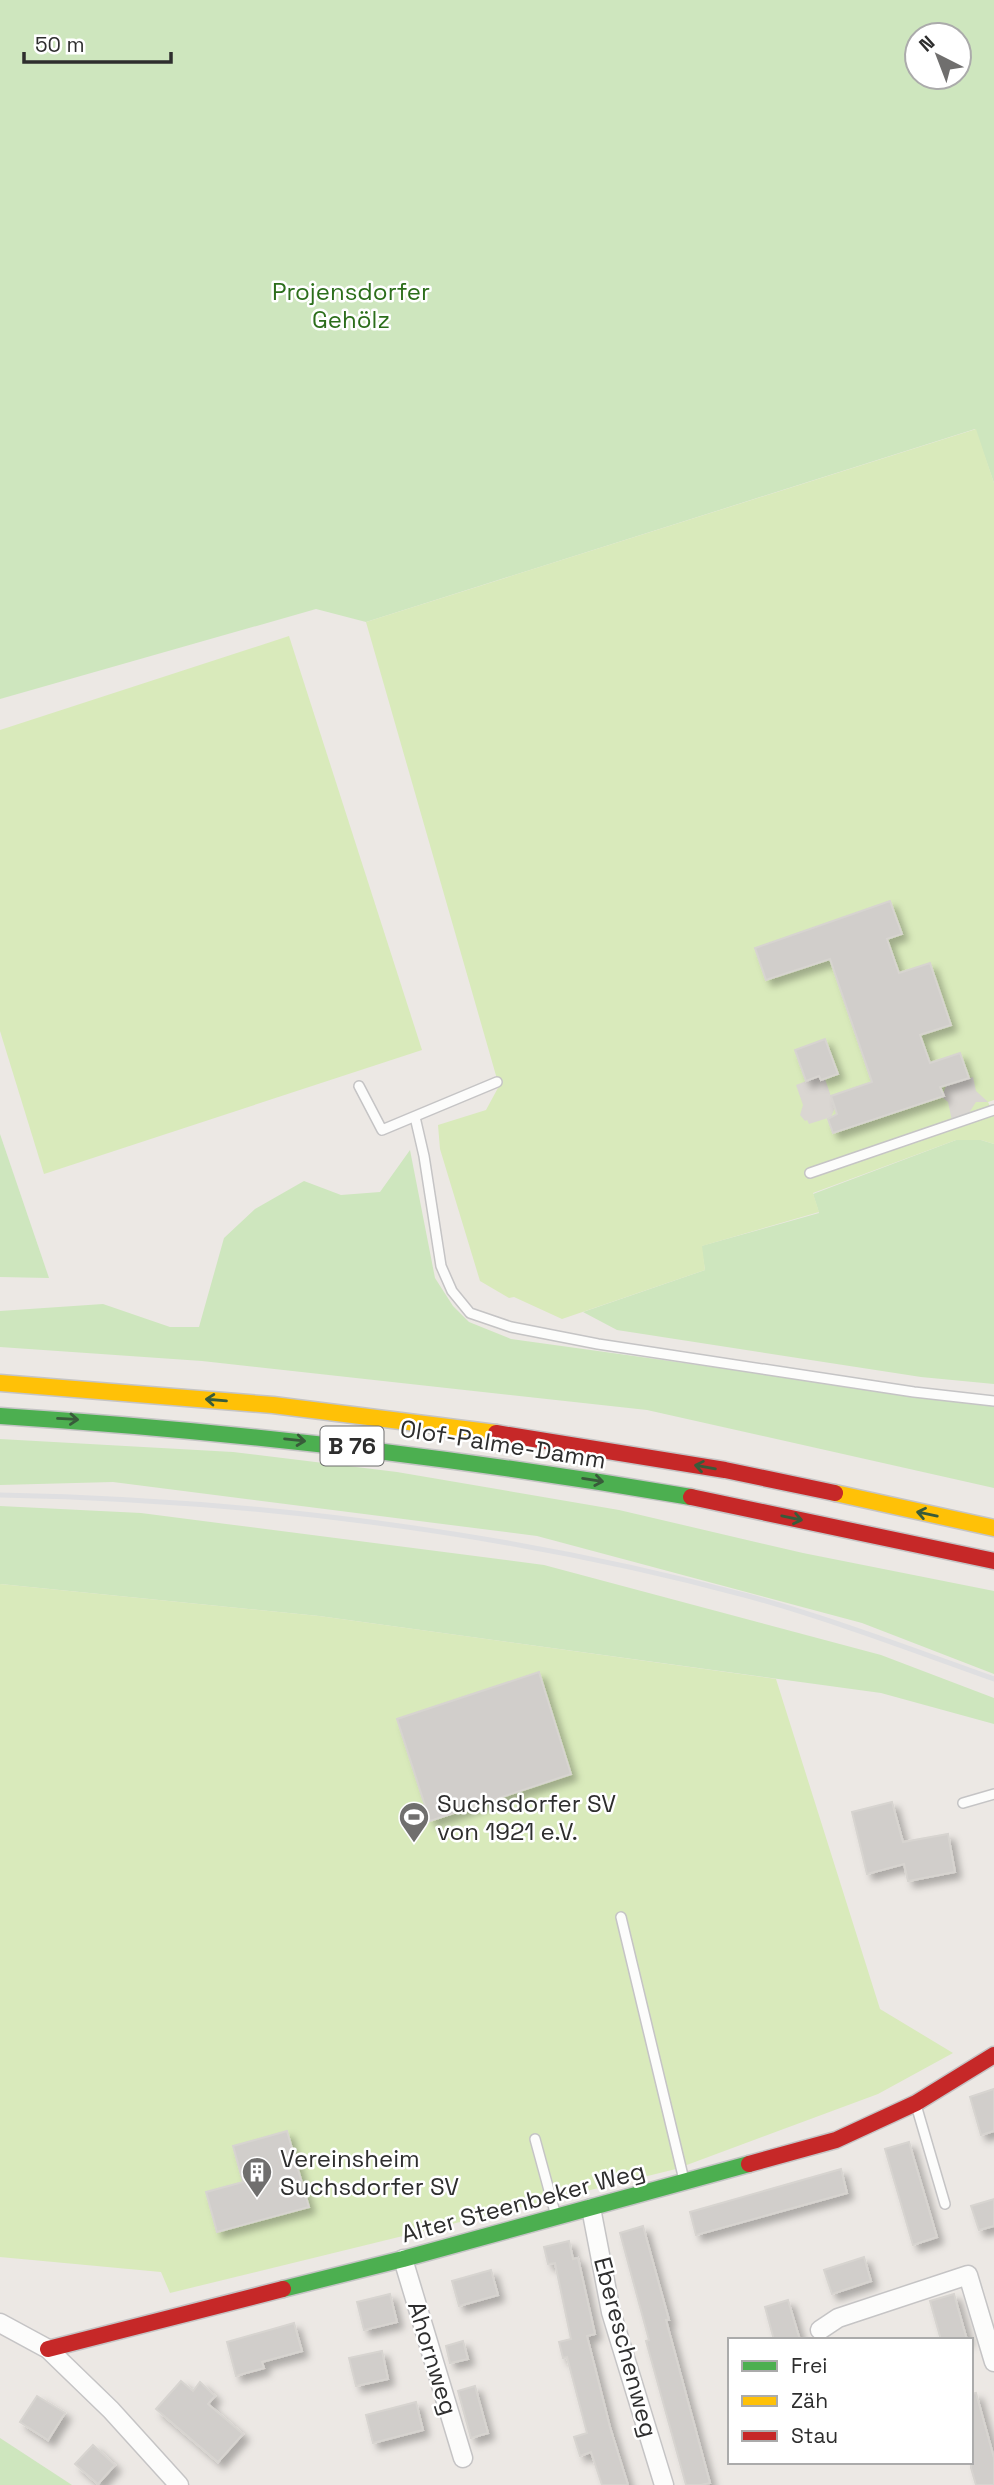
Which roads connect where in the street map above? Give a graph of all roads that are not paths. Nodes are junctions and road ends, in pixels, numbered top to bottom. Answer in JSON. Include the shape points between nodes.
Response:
{"nodes":[{"id":1,"x":497,"y":1082,"type":"dead end"},
{"id":2,"x":359,"y":1086,"type":"dead end"},
{"id":3,"x":994,"y":1110,"type":"edge"},
{"id":4,"x":415,"y":1117,"type":"junction"},
{"id":5,"x":810,"y":1173,"type":"dead end"},
{"id":6,"x":0,"y":1383,"type":"edge"},
{"id":7,"x":994,"y":1401,"type":"edge"},
{"id":8,"x":0,"y":1416,"type":"edge"},
{"id":9,"x":994,"y":1528,"type":"edge"},
{"id":10,"x":994,"y":1561,"type":"edge"},
{"id":11,"x":994,"y":1794,"type":"edge"},
{"id":12,"x":963,"y":1803,"type":"dead end"},
{"id":13,"x":621,"y":1917,"type":"dead end"},
{"id":14,"x":994,"y":2055,"type":"edge"},
{"id":15,"x":916,"y":2103,"type":"junction"},
{"id":16,"x":536,"y":2140,"type":"dead end"},
{"id":17,"x":684,"y":2182,"type":"junction"},
{"id":18,"x":946,"y":2204,"type":"dead end"},
{"id":19,"x":591,"y":2208,"type":"junction"},
{"id":20,"x":556,"y":2218,"type":"junction"},
{"id":21,"x":403,"y":2259,"type":"junction"},
{"id":22,"x":0,"y":2323,"type":"edge"},
{"id":23,"x":820,"y":2330,"type":"dead end"},
{"id":24,"x":48,"y":2349,"type":"junction"},
{"id":25,"x":994,"y":2362,"type":"edge"},
{"id":26,"x":463,"y":2458,"type":"dead end"},
{"id":27,"x":179,"y":2485,"type":"edge"},
{"id":28,"x":664,"y":2485,"type":"edge"}],
"edges":[{"from":1,"to":4,"type":"lane"},
{"from":2,"to":4,"type":"lane","via":[[382,1130]]},
{"from":3,"to":5,"type":"lane"},
{"from":4,"to":7,"type":"lane","via":[[442,1266],[452,1291],[470,1313],[511,1327],[598,1344]]},
{"from":9,"to":6,"type":"main road","name":"Olof-Palme-Damm","number":"B 76","one_way":true,"via":[[728,1471],[516,1435],[236,1402]]},
{"from":8,"to":10,"type":"main road","name":"Olof-Palme-Damm","number":"B 76","one_way":true,"via":[[239,1434],[488,1463],[702,1499]]},
{"from":11,"to":12,"type":"lane"},
{"from":13,"to":17,"type":"lane"},
{"from":14,"to":15,"type":"main road","name":"Alter Steenbeker Weg"},
{"from":15,"to":17,"type":"main road","name":"Alter Steenbeker Weg","via":[[836,2140]]},
{"from":15,"to":18,"type":"lane"},
{"from":16,"to":20,"type":"lane"},
{"from":17,"to":19,"type":"main road","name":"Alter Steenbeker Weg"},
{"from":19,"to":20,"type":"main road","name":"Alter Steenbeker Weg"},
{"from":19,"to":28,"type":"street","name":"Ebereschenweg","via":[[611,2312]]},
{"from":20,"to":21,"type":"main road","name":"Alter Steenbeker Weg"},
{"from":21,"to":24,"type":"main road","name":"Alter Steenbeker Weg"},
{"from":21,"to":26,"type":"street","name":"Ahornweg"},
{"from":22,"to":24,"type":"street"},
{"from":23,"to":25,"type":"street","via":[[838,2318],[968,2275]]},
{"from":24,"to":27,"type":"street"}]}
